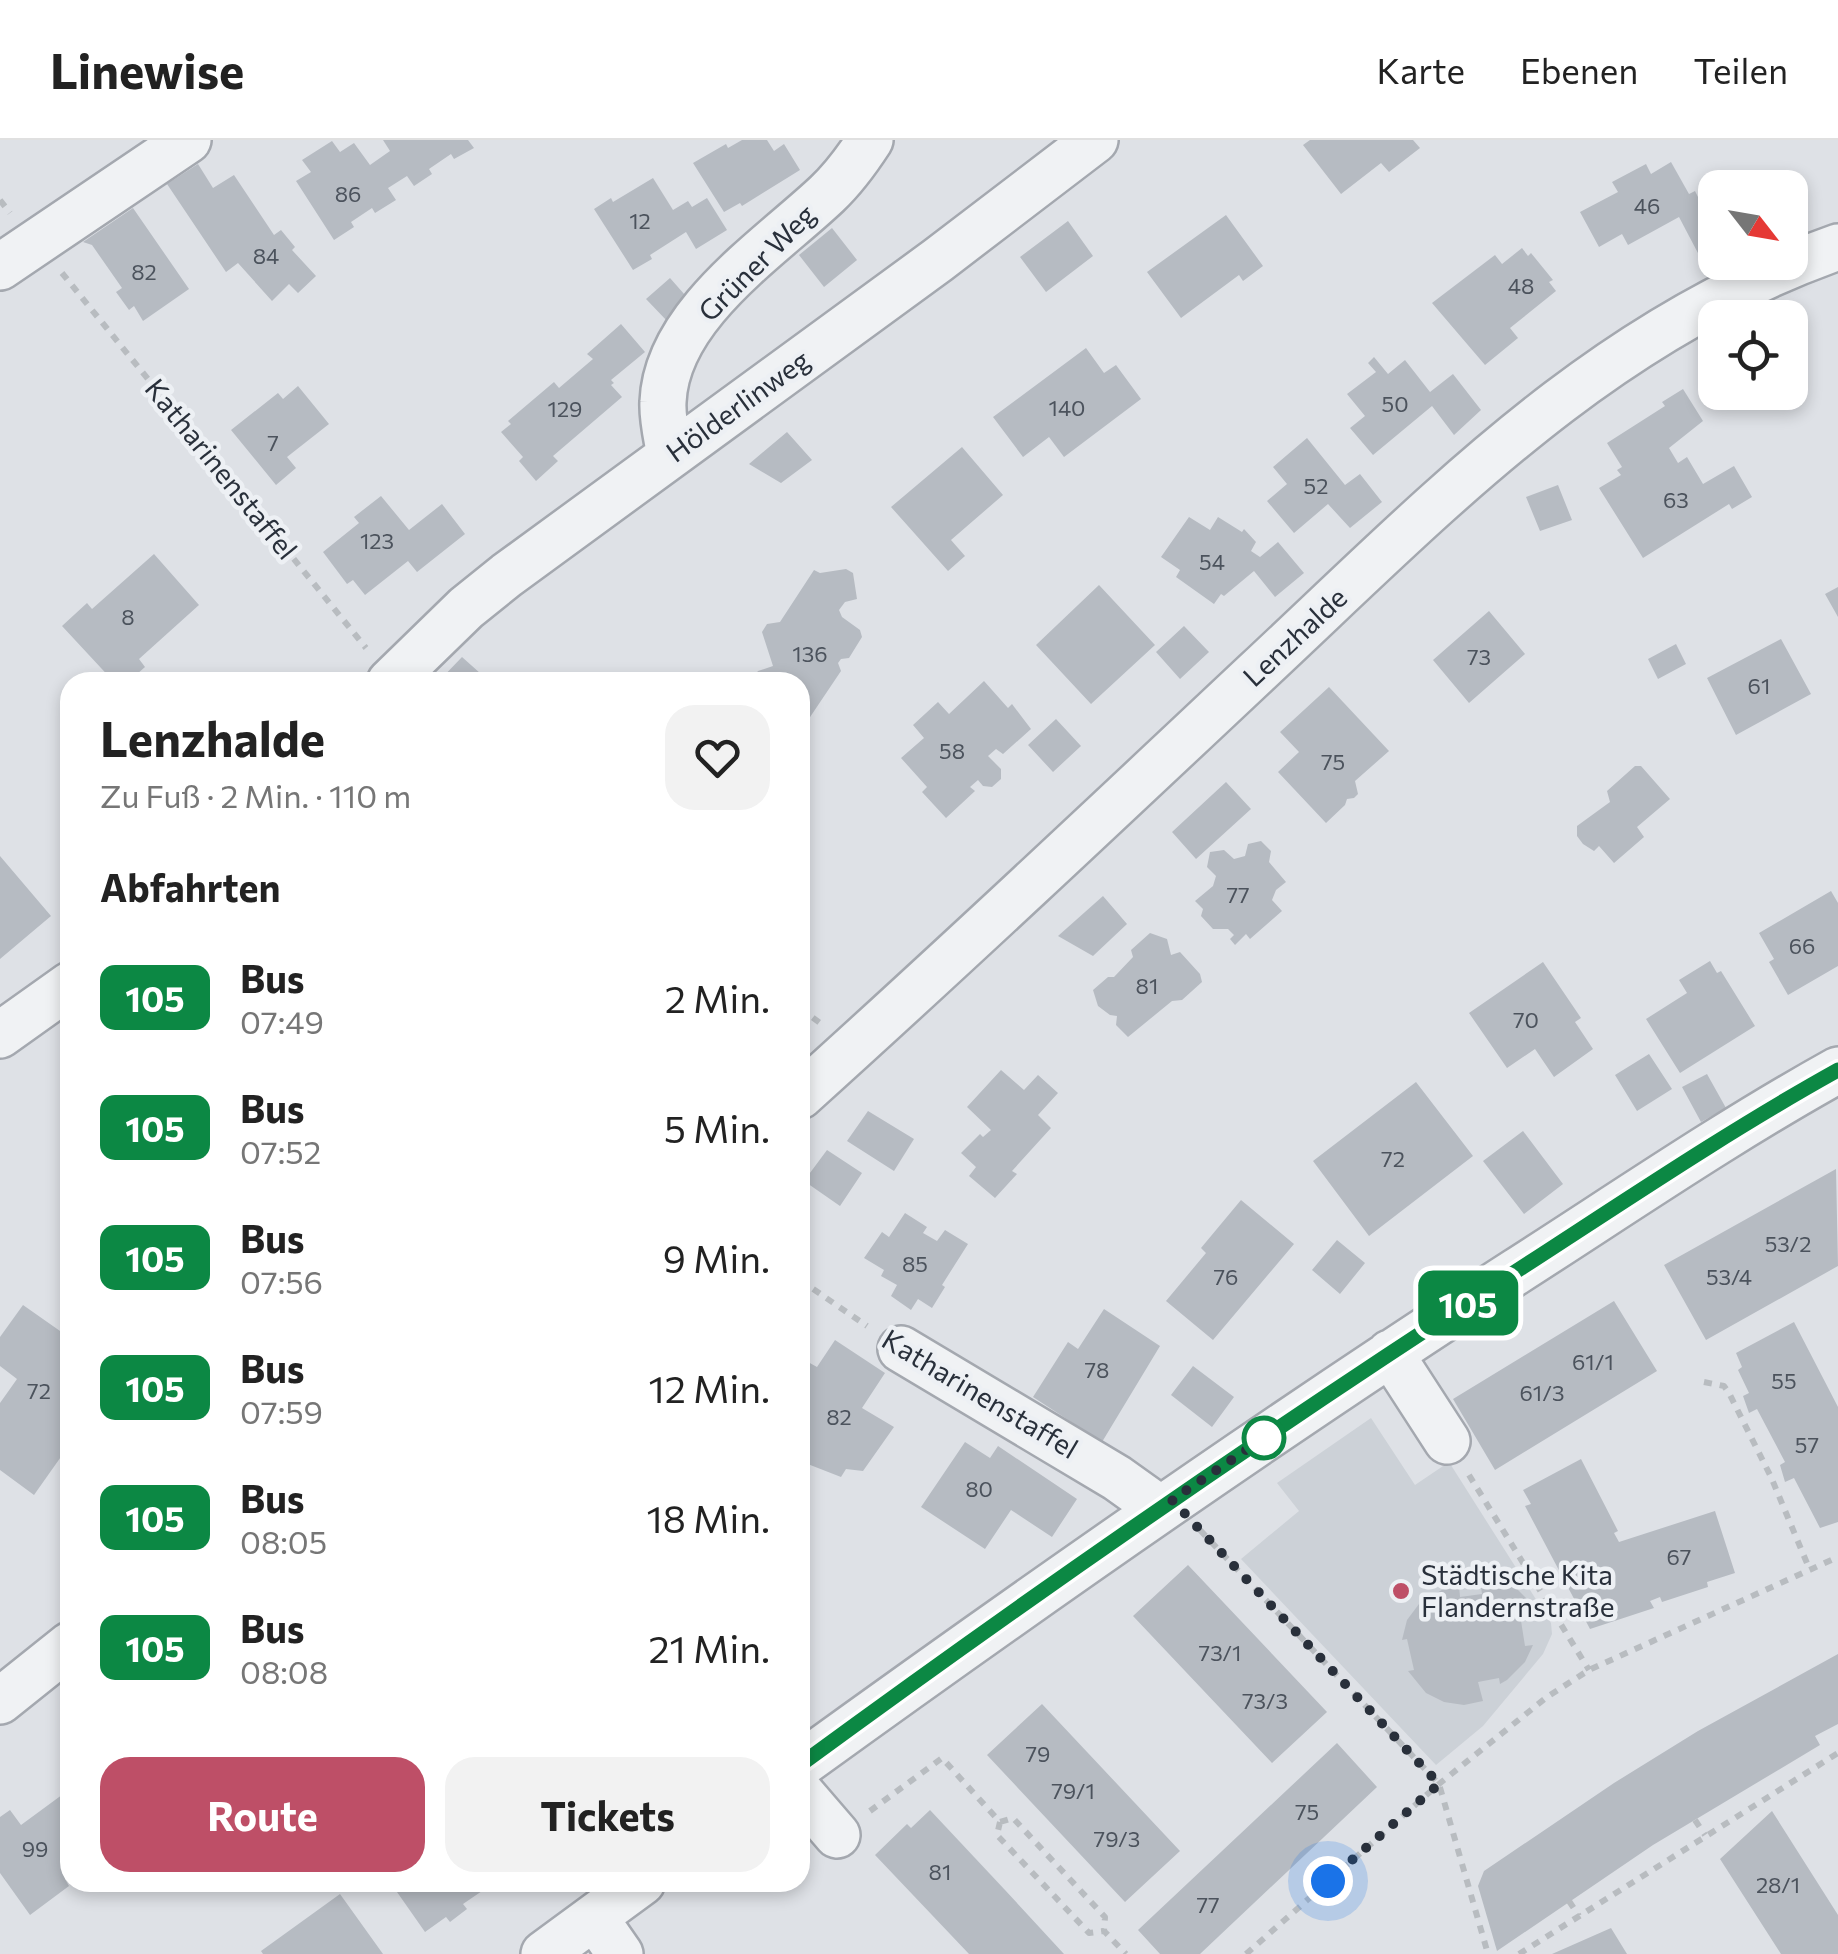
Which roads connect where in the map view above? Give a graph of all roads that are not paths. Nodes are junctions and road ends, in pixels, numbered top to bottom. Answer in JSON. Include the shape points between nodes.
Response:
{"nodes":[{"id":1,"x":188,"y":140,"type":"edge"},
{"id":2,"x":870,"y":140,"type":"edge"},
{"id":3,"x":1095,"y":140,"type":"edge"},
{"id":4,"x":1838,"y":247,"type":"edge"},
{"id":5,"x":0,"y":266,"type":"edge"},
{"id":6,"x":670,"y":456,"type":"junction"},
{"id":7,"x":400,"y":672,"type":"edge"},
{"id":8,"x":60,"y":993,"type":"edge"},
{"id":9,"x":0,"y":1035,"type":"edge"},
{"id":10,"x":1833,"y":1085,"type":"edge"},
{"id":11,"x":810,"y":1087,"type":"edge"},
{"id":12,"x":901,"y":1348,"type":"road end"},
{"id":13,"x":1390,"y":1353,"type":"junction"},
{"id":14,"x":1447,"y":1441,"type":"road end"},
{"id":15,"x":1166,"y":1504,"type":"junction"},
{"id":16,"x":60,"y":1653,"type":"edge"},
{"id":17,"x":0,"y":1701,"type":"edge"},
{"id":18,"x":810,"y":1758,"type":"edge"},
{"id":19,"x":810,"y":1804,"type":"edge"},
{"id":20,"x":837,"y":1835,"type":"road end"},
{"id":21,"x":636,"y":1892,"type":"edge"},
{"id":22,"x":608,"y":1936,"type":"edge"},
{"id":23,"x":544,"y":1954,"type":"edge"}],
"edges":[{"from":1,"to":5,"type":"street"},
{"from":2,"to":6,"type":"street","name":"Grüner Weg","via":[[828,194],[737,274],[685,339],[662,404]]},
{"from":3,"to":6,"type":"street","name":"Hölderlinweg"},
{"from":4,"to":11,"type":"street","name":"Lenzhalde","via":[[1738,287],[1654,333],[1507,442]]},
{"from":6,"to":7,"type":"street","name":"Hölderlinweg","via":[[507,575]]},
{"from":8,"to":9,"type":"street"},
{"from":10,"to":13,"type":"street","via":[[1697,1156]]},
{"from":12,"to":15,"type":"street","name":"Katharinenstaffel"},
{"from":13,"to":14,"type":"street"},
{"from":13,"to":15,"type":"street"},
{"from":15,"to":18,"type":"street"},
{"from":16,"to":17,"type":"street"},
{"from":19,"to":20,"type":"street"},
{"from":21,"to":22,"type":"street"},
{"from":22,"to":23,"type":"street"}]}
